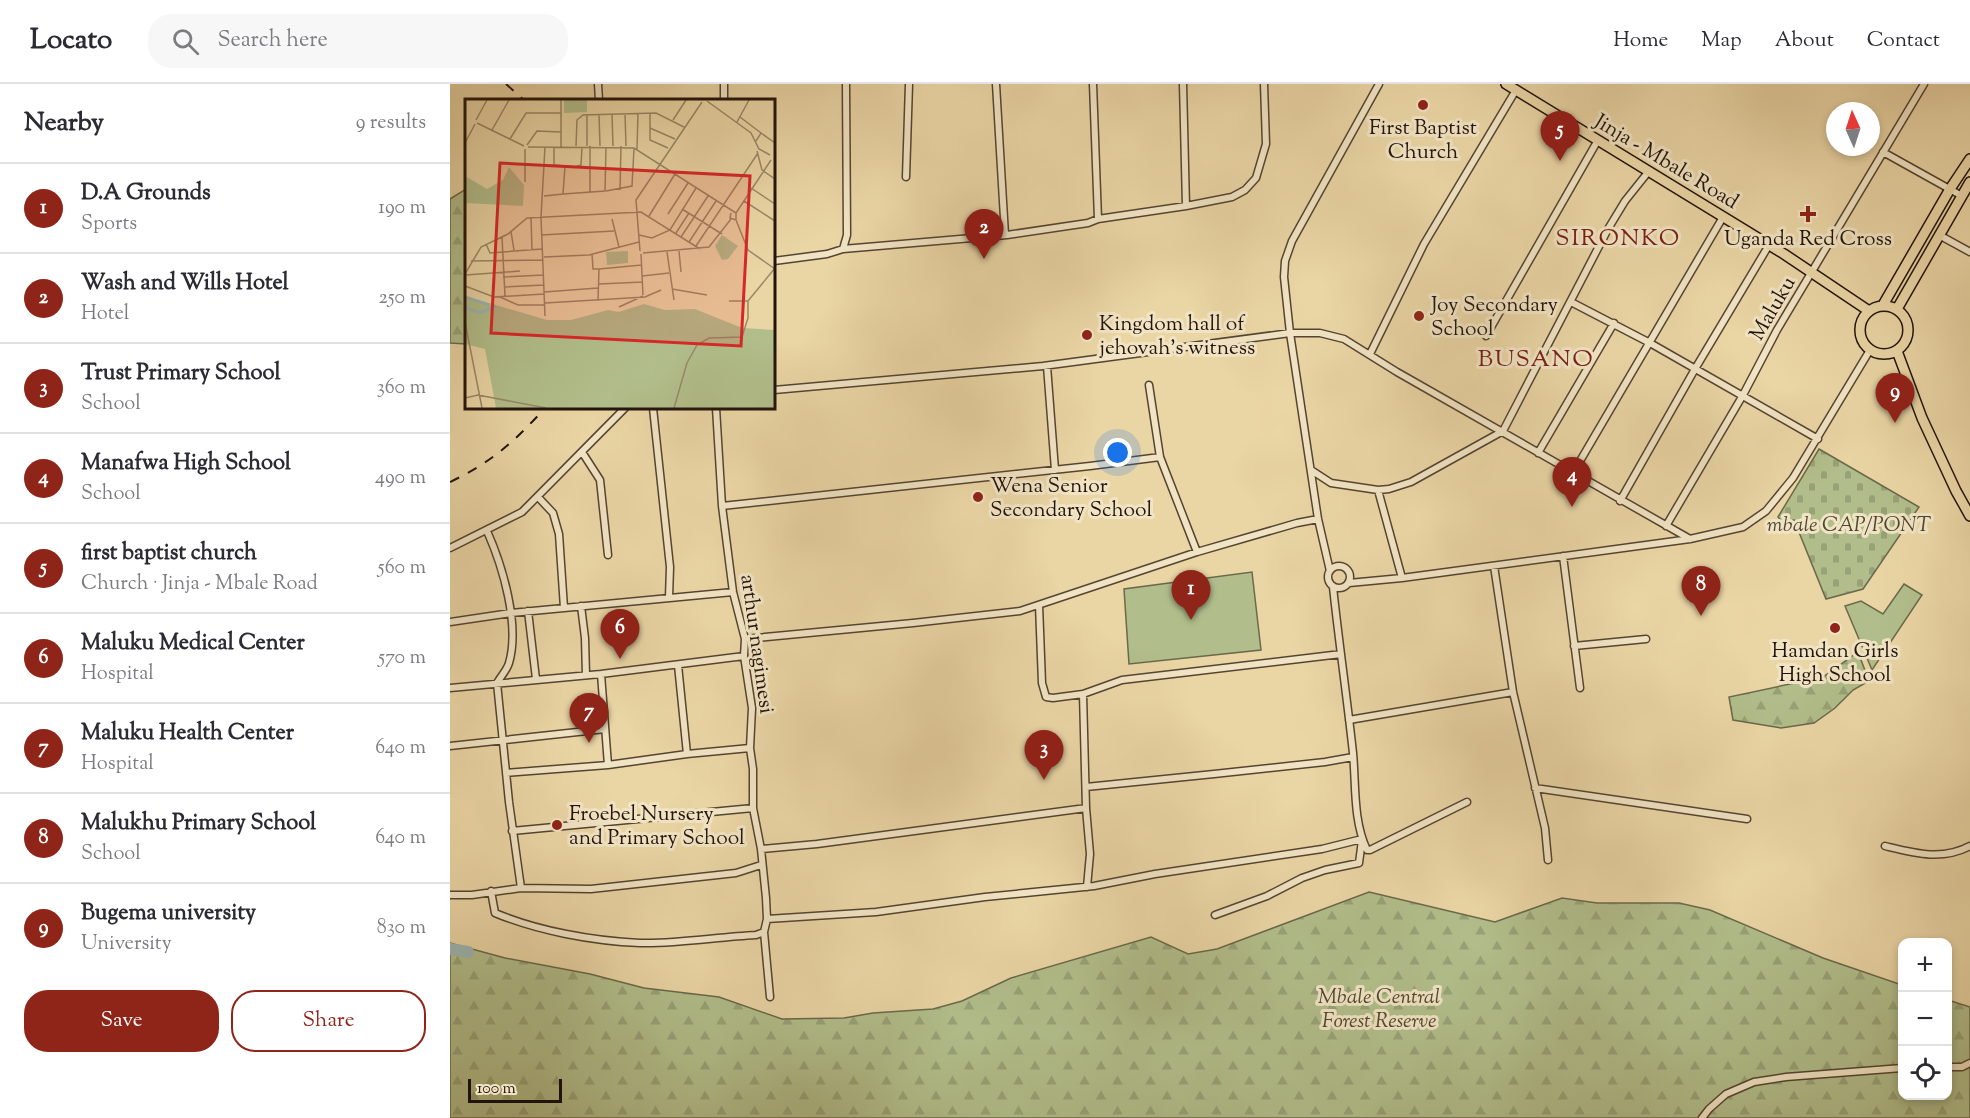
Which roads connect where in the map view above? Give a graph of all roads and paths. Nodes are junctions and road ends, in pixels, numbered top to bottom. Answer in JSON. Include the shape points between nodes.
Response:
{"nodes":[{"id":1,"x":598,"y":84,"type":"edge"},
{"id":2,"x":846,"y":84,"type":"edge"},
{"id":3,"x":909,"y":84,"type":"edge"},
{"id":4,"x":996,"y":84,"type":"edge"},
{"id":5,"x":1093,"y":84,"type":"edge"},
{"id":6,"x":1183,"y":84,"type":"edge"},
{"id":7,"x":1264,"y":84,"type":"edge"},
{"id":8,"x":1379,"y":84,"type":"edge"},
{"id":9,"x":1506,"y":84,"type":"edge"},
{"id":10,"x":1924,"y":84,"type":"edge"},
{"id":11,"x":1516,"y":90,"type":"junction"},
{"id":12,"x":599,"y":99,"type":"edge"},
{"id":13,"x":1598,"y":140,"type":"junction"},
{"id":14,"x":1883,"y":152,"type":"junction"},
{"id":15,"x":1970,"y":159,"type":"edge"},
{"id":16,"x":1649,"y":171,"type":"junction"},
{"id":17,"x":906,"y":177,"type":"dead end"},
{"id":18,"x":1970,"y":182,"type":"edge"},
{"id":19,"x":1950,"y":189,"type":"junction"},
{"id":20,"x":1962,"y":196,"type":"junction"},
{"id":21,"x":1186,"y":206,"type":"junction"},
{"id":22,"x":1723,"y":217,"type":"junction"},
{"id":23,"x":1098,"y":219,"type":"junction"},
{"id":24,"x":1005,"y":235,"type":"junction"},
{"id":25,"x":1939,"y":235,"type":"junction"},
{"id":26,"x":1769,"y":245,"type":"junction"},
{"id":27,"x":843,"y":249,"type":"junction"},
{"id":28,"x":1970,"y":252,"type":"edge"},
{"id":29,"x":776,"y":261,"type":"edge"},
{"id":30,"x":1811,"y":272,"type":"junction"},
{"id":31,"x":1571,"y":302,"type":"junction"},
{"id":32,"x":1883,"y":305,"type":"junction"},
{"id":33,"x":1897,"y":309,"type":"junction"},
{"id":34,"x":1869,"y":311,"type":"junction"},
{"id":35,"x":1614,"y":323,"type":"junction"},
{"id":36,"x":1290,"y":333,"type":"junction"},
{"id":37,"x":1486,"y":336,"type":"dead end"},
{"id":38,"x":1650,"y":343,"type":"junction"},
{"id":39,"x":1870,"y":350,"type":"junction"},
{"id":40,"x":1897,"y":351,"type":"junction"},
{"id":41,"x":1370,"y":354,"type":"junction"},
{"id":42,"x":1047,"y":366,"type":"junction"},
{"id":43,"x":1695,"y":369,"type":"junction"},
{"id":44,"x":1149,"y":385,"type":"dead end"},
{"id":45,"x":776,"y":390,"type":"edge"},
{"id":46,"x":1743,"y":395,"type":"junction"},
{"id":47,"x":623,"y":410,"type":"edge"},
{"id":48,"x":653,"y":410,"type":"edge"},
{"id":49,"x":716,"y":410,"type":"edge"},
{"id":50,"x":1503,"y":431,"type":"junction"},
{"id":51,"x":1818,"y":439,"type":"junction"},
{"id":52,"x":582,"y":452,"type":"junction"},
{"id":53,"x":1539,"y":453,"type":"junction"},
{"id":54,"x":1160,"y":457,"type":"junction"},
{"id":55,"x":1055,"y":470,"type":"junction"},
{"id":56,"x":1311,"y":470,"type":"junction"},
{"id":57,"x":1574,"y":473,"type":"junction"},
{"id":58,"x":1378,"y":490,"type":"junction"},
{"id":59,"x":538,"y":497,"type":"junction"},
{"id":60,"x":1620,"y":501,"type":"junction"},
{"id":61,"x":722,"y":506,"type":"junction"},
{"id":62,"x":1970,"y":516,"type":"edge"},
{"id":63,"x":1318,"y":519,"type":"junction"},
{"id":64,"x":1666,"y":526,"type":"junction"},
{"id":65,"x":487,"y":531,"type":"junction"},
{"id":66,"x":1690,"y":539,"type":"junction"},
{"id":67,"x":450,"y":548,"type":"edge"},
{"id":68,"x":1197,"y":552,"type":"junction"},
{"id":69,"x":608,"y":555,"type":"dead end"},
{"id":70,"x":1563,"y":556,"type":"junction"},
{"id":71,"x":1494,"y":566,"type":"junction"},
{"id":72,"x":1330,"y":571,"type":"junction"},
{"id":73,"x":1402,"y":578,"type":"junction"},
{"id":74,"x":1349,"y":582,"type":"junction"},
{"id":75,"x":1333,"y":587,"type":"junction"},
{"id":76,"x":734,"y":592,"type":"junction"},
{"id":77,"x":669,"y":597,"type":"junction"},
{"id":78,"x":1040,"y":605,"type":"junction"},
{"id":79,"x":581,"y":606,"type":"junction"},
{"id":80,"x":564,"y":608,"type":"junction"},
{"id":81,"x":528,"y":611,"type":"junction"},
{"id":82,"x":511,"y":613,"type":"junction"},
{"id":83,"x":450,"y":622,"type":"edge"},
{"id":84,"x":745,"y":639,"type":"junction"},
{"id":85,"x":1646,"y":639,"type":"dead end"},
{"id":86,"x":1574,"y":646,"type":"junction"},
{"id":87,"x":1341,"y":654,"type":"junction"},
{"id":88,"x":744,"y":656,"type":"junction"},
{"id":89,"x":678,"y":665,"type":"junction"},
{"id":90,"x":601,"y":674,"type":"junction"},
{"id":91,"x":586,"y":675,"type":"junction"},
{"id":92,"x":536,"y":679,"type":"junction"},
{"id":93,"x":497,"y":683,"type":"junction"},
{"id":94,"x":450,"y":688,"type":"edge"},
{"id":95,"x":1580,"y":688,"type":"dead end"},
{"id":96,"x":1513,"y":692,"type":"junction"},
{"id":97,"x":1083,"y":694,"type":"junction"},
{"id":98,"x":1349,"y":720,"type":"junction"},
{"id":99,"x":605,"y":729,"type":"junction"},
{"id":100,"x":503,"y":741,"type":"junction"},
{"id":101,"x":450,"y":746,"type":"edge"},
{"id":102,"x":750,"y":748,"type":"junction"},
{"id":103,"x":687,"y":754,"type":"junction"},
{"id":104,"x":1353,"y":757,"type":"junction"},
{"id":105,"x":608,"y":765,"type":"junction"},
{"id":106,"x":506,"y":773,"type":"junction"},
{"id":107,"x":1086,"y":787,"type":"junction"},
{"id":108,"x":1535,"y":788,"type":"junction"},
{"id":109,"x":1467,"y":802,"type":"dead end"},
{"id":110,"x":753,"y":808,"type":"junction"},
{"id":111,"x":1086,"y":808,"type":"junction"},
{"id":112,"x":1747,"y":819,"type":"dead end"},
{"id":113,"x":512,"y":831,"type":"junction"},
{"id":114,"x":1362,"y":839,"type":"junction"},
{"id":115,"x":1885,"y":846,"type":"dead end"},
{"id":116,"x":1970,"y":846,"type":"edge"},
{"id":117,"x":760,"y":849,"type":"junction"},
{"id":118,"x":1548,"y":860,"type":"dead end"},
{"id":119,"x":761,"y":865,"type":"junction"},
{"id":120,"x":1087,"y":886,"type":"junction"},
{"id":121,"x":521,"y":888,"type":"junction"},
{"id":122,"x":492,"y":891,"type":"junction"},
{"id":123,"x":450,"y":895,"type":"edge"},
{"id":124,"x":1215,"y":915,"type":"dead end"},
{"id":125,"x":767,"y":919,"type":"junction"},
{"id":126,"x":764,"y":932,"type":"junction"},
{"id":127,"x":770,"y":997,"type":"dead end"},
{"id":128,"x":1970,"y":1063,"type":"edge"},
{"id":129,"x":1952,"y":1067,"type":"edge"},
{"id":130,"x":1898,"y":1068,"type":"edge"},
{"id":131,"x":1702,"y":1118,"type":"edge"}],
"edges":[{"from":1,"to":12,"type":"street"},
{"from":2,"to":27,"type":"street","via":[[847,235]]},
{"from":3,"to":17,"type":"street"},
{"from":4,"to":24,"type":"street"},
{"from":5,"to":23,"type":"street"},
{"from":6,"to":21,"type":"street"},
{"from":7,"to":21,"type":"street","via":[[1266,144],[1256,178],[1232,197]]},
{"from":8,"to":36,"type":"street","via":[[1285,261]]},
{"from":9,"to":11,"type":"main road","name":"Jinja - Mbale Road"},
{"from":10,"to":14,"type":"street","name":"Maluku"},
{"from":11,"to":13,"type":"main road","name":"Jinja - Mbale Road"},
{"from":11,"to":41,"type":"street","via":[[1424,244]]},
{"from":13,"to":16,"type":"main road","name":"Jinja - Mbale Road"},
{"from":13,"to":37,"type":"street"},
{"from":14,"to":19,"type":"street"},
{"from":14,"to":30,"type":"street","name":"Maluku"},
{"from":15,"to":19,"type":"main road"},
{"from":16,"to":22,"type":"main road","name":"Jinja - Mbale Road"},
{"from":16,"to":31,"type":"street","via":[[1608,229]]},
{"from":18,"to":20,"type":"main road"},
{"from":19,"to":20,"type":"street"},
{"from":19,"to":32,"type":"main road"},
{"from":20,"to":25,"type":"main road"},
{"from":21,"to":23,"type":"street"},
{"from":22,"to":26,"type":"main road","name":"Jinja - Mbale Road"},
{"from":22,"to":38,"type":"street"},
{"from":23,"to":24,"type":"street"},
{"from":24,"to":27,"type":"street"},
{"from":25,"to":28,"type":"street"},
{"from":25,"to":33,"type":"main road"},
{"from":26,"to":30,"type":"main road","name":"Jinja - Mbale Road"},
{"from":26,"to":43,"type":"street"},
{"from":27,"to":29,"type":"street"},
{"from":30,"to":34,"type":"main road","name":"Jinja - Mbale Road"},
{"from":30,"to":46,"type":"street","name":"Maluku"},
{"from":31,"to":35,"type":"street"},
{"from":31,"to":50,"type":"street"},
{"from":32,"to":33,"type":"main road"},
{"from":32,"to":34,"type":"main road"},
{"from":33,"to":40,"type":"main road","via":[[1905,317],[1908,334]]},
{"from":34,"to":39,"type":"main road","via":[[1863,317],[1860,332]]},
{"from":35,"to":38,"type":"street"},
{"from":35,"to":53,"type":"street"},
{"from":36,"to":41,"type":"street","via":[[1334,336]]},
{"from":36,"to":42,"type":"street"},
{"from":36,"to":56,"type":"street"},
{"from":38,"to":43,"type":"street"},
{"from":38,"to":57,"type":"street"},
{"from":39,"to":40,"type":"main road","via":[[1885,354]]},
{"from":39,"to":51,"type":"street"},
{"from":40,"to":62,"type":"main road","via":[[1922,418]]},
{"from":41,"to":50,"type":"street"},
{"from":42,"to":45,"type":"street"},
{"from":42,"to":55,"type":"street"},
{"from":43,"to":46,"type":"street"},
{"from":43,"to":60,"type":"street"},
{"from":44,"to":54,"type":"street"},
{"from":46,"to":51,"type":"street"},
{"from":46,"to":64,"type":"street","name":"Maluku"},
{"from":47,"to":52,"type":"street"},
{"from":48,"to":77,"type":"street","via":[[670,567]]},
{"from":49,"to":61,"type":"street","name":"arthur nagimesi"},
{"from":50,"to":53,"type":"street"},
{"from":50,"to":58,"type":"street","via":[[1411,482]]},
{"from":51,"to":66,"type":"street","via":[[1782,493],[1759,517],[1743,527]]},
{"from":52,"to":59,"type":"street"},
{"from":52,"to":69,"type":"street","via":[[600,480]]},
{"from":53,"to":57,"type":"street"},
{"from":54,"to":55,"type":"street"},
{"from":54,"to":68,"type":"street"},
{"from":55,"to":61,"type":"street"},
{"from":56,"to":58,"type":"street","via":[[1331,483]]},
{"from":56,"to":63,"type":"street"},
{"from":57,"to":60,"type":"street"},
{"from":58,"to":73,"type":"street"},
{"from":59,"to":65,"type":"street","via":[[522,512]]},
{"from":59,"to":80,"type":"street","via":[[553,513],[559,534]]},
{"from":60,"to":64,"type":"street"},
{"from":61,"to":76,"type":"street","name":"arthur nagimesi"},
{"from":63,"to":68,"type":"street"},
{"from":63,"to":72,"type":"street"},
{"from":64,"to":66,"type":"street"},
{"from":65,"to":67,"type":"street"},
{"from":65,"to":82,"type":"street","via":[[503,573]]},
{"from":66,"to":70,"type":"street"},
{"from":68,"to":78,"type":"street"},
{"from":70,"to":71,"type":"street"},
{"from":70,"to":86,"type":"street"},
{"from":71,"to":73,"type":"street"},
{"from":71,"to":96,"type":"street"},
{"from":72,"to":74,"type":"street","via":[[1343,567]]},
{"from":72,"to":75,"type":"street","via":[[1327,578]]},
{"from":73,"to":74,"type":"street"},
{"from":74,"to":75,"type":"street","via":[[1343,588]]},
{"from":75,"to":87,"type":"street"},
{"from":76,"to":77,"type":"street"},
{"from":76,"to":84,"type":"street","name":"arthur nagimesi"},
{"from":77,"to":79,"type":"street"},
{"from":78,"to":84,"type":"street","via":[[1002,614]]},
{"from":78,"to":97,"type":"street","via":[[1042,683],[1046,697]]},
{"from":79,"to":80,"type":"street"},
{"from":79,"to":91,"type":"street"},
{"from":80,"to":81,"type":"street"},
{"from":81,"to":82,"type":"street"},
{"from":81,"to":92,"type":"street"},
{"from":82,"to":83,"type":"street"},
{"from":82,"to":93,"type":"street","via":[[512,651]]},
{"from":84,"to":88,"type":"street","name":"arthur nagimesi"},
{"from":85,"to":86,"type":"street"},
{"from":86,"to":95,"type":"street"},
{"from":87,"to":97,"type":"street","via":[[1131,679]]},
{"from":87,"to":98,"type":"street"},
{"from":88,"to":89,"type":"street"},
{"from":88,"to":102,"type":"street","name":"arthur nagimesi","via":[[752,708]]},
{"from":89,"to":90,"type":"street"},
{"from":89,"to":103,"type":"street"},
{"from":90,"to":91,"type":"street"},
{"from":90,"to":99,"type":"street"},
{"from":91,"to":92,"type":"street"},
{"from":92,"to":93,"type":"street"},
{"from":93,"to":94,"type":"street"},
{"from":93,"to":100,"type":"street"},
{"from":96,"to":98,"type":"street"},
{"from":96,"to":108,"type":"street"},
{"from":97,"to":107,"type":"street"},
{"from":98,"to":104,"type":"street"},
{"from":99,"to":100,"type":"street"},
{"from":99,"to":105,"type":"street"},
{"from":100,"to":101,"type":"street"},
{"from":100,"to":106,"type":"street"},
{"from":102,"to":103,"type":"street"},
{"from":102,"to":110,"type":"street","name":"arthur nagimesi"},
{"from":103,"to":105,"type":"street"},
{"from":104,"to":107,"type":"street"},
{"from":104,"to":114,"type":"street"},
{"from":105,"to":106,"type":"street"},
{"from":106,"to":113,"type":"street"},
{"from":107,"to":111,"type":"street"},
{"from":108,"to":112,"type":"street"},
{"from":108,"to":118,"type":"street"},
{"from":109,"to":114,"type":"street","via":[[1370,850],[1366,850]]},
{"from":110,"to":113,"type":"street"},
{"from":110,"to":117,"type":"street","name":"arthur nagimesi"},
{"from":111,"to":117,"type":"street"},
{"from":111,"to":120,"type":"street","via":[[1090,855]]},
{"from":113,"to":121,"type":"street"},
{"from":114,"to":120,"type":"street","via":[[1322,849]]},
{"from":114,"to":124,"type":"street","via":[[1359,863],[1302,878],[1267,897]]},
{"from":115,"to":116,"type":"street","via":[[1944,856]]},
{"from":117,"to":119,"type":"street","name":"arthur nagimesi"},
{"from":119,"to":121,"type":"street","via":[[736,873],[591,889]]},
{"from":119,"to":125,"type":"street","name":"arthur nagimesi"},
{"from":120,"to":125,"type":"street","via":[[876,912]]},
{"from":121,"to":122,"type":"street"},
{"from":122,"to":123,"type":"street"},
{"from":122,"to":126,"type":"street","via":[[493,909],[501,915],[602,940],[650,943]]},
{"from":125,"to":126,"type":"street","name":"arthur nagimesi"},
{"from":126,"to":127,"type":"street","name":"arthur nagimesi"},
{"from":128,"to":129,"type":"street"},
{"from":130,"to":131,"type":"street","via":[[1754,1082],[1726,1094]]}]}
